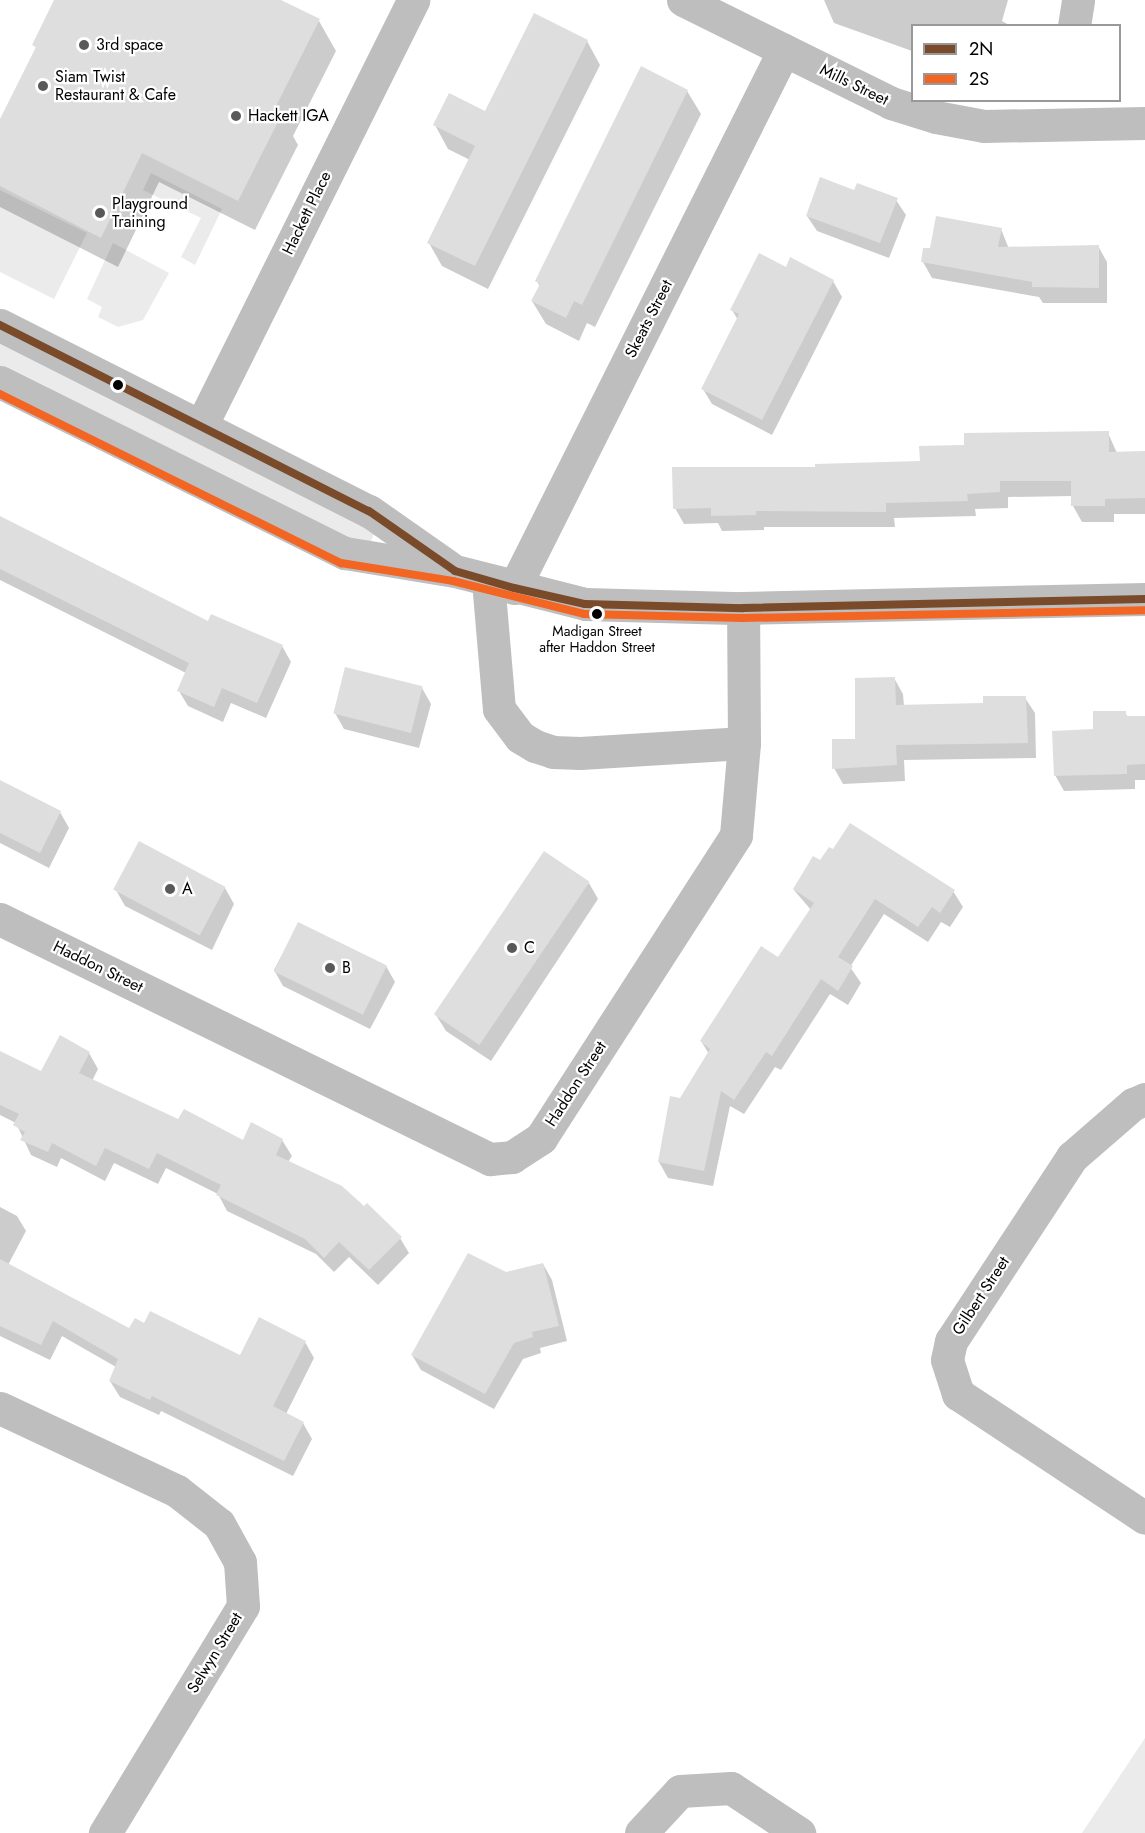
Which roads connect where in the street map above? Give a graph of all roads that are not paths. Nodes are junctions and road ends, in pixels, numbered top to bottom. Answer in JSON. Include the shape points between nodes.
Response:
{"nodes":[{"id":1,"x":413,"y":0,"type":"edge"},
{"id":2,"x":683,"y":0,"type":"edge"},
{"id":3,"x":1078,"y":0,"type":"edge"},
{"id":4,"x":1074,"y":24,"type":"edge"},
{"id":5,"x":784,"y":50,"type":"junction"},
{"id":6,"x":1066,"y":113,"type":"edge"},
{"id":7,"x":1145,"y":123,"type":"edge"},
{"id":8,"x":0,"y":325,"type":"edge"},
{"id":9,"x":0,"y":382,"type":"edge"},
{"id":10,"x":201,"y":426,"type":"junction"},
{"id":11,"x":455,"y":571,"type":"junction"},
{"id":12,"x":501,"y":585,"type":"junction"},
{"id":13,"x":1145,"y":599,"type":"edge"},
{"id":14,"x":743,"y":608,"type":"junction"},
{"id":15,"x":744,"y":743,"type":"junction"},
{"id":16,"x":0,"y":919,"type":"edge"},
{"id":17,"x":1145,"y":1099,"type":"edge"},
{"id":18,"x":0,"y":1408,"type":"edge"},
{"id":19,"x":1145,"y":1518,"type":"edge"},
{"id":20,"x":105,"y":1833,"type":"edge"},
{"id":21,"x":641,"y":1833,"type":"edge"},
{"id":22,"x":799,"y":1833,"type":"edge"}],
"edges":[{"from":1,"to":10,"type":"street","name":"Hackett Place"},
{"from":2,"to":5,"type":"street","name":"Mills Street"},
{"from":3,"to":4,"type":"street"},
{"from":5,"to":6,"type":"street","name":"Mills Street","via":[[891,103],[936,117],[984,126]]},
{"from":5,"to":12,"type":"street","name":"Skeats Street"},
{"from":6,"to":7,"type":"street","name":"Mills Street"},
{"from":8,"to":10,"type":"street"},
{"from":9,"to":11,"type":"street","via":[[345,553]]},
{"from":10,"to":11,"type":"street","via":[[369,510]]},
{"from":11,"to":12,"type":"street"},
{"from":12,"to":14,"type":"street","via":[[585,604]]},
{"from":12,"to":15,"type":"street","via":[[499,709],[520,737],[553,752],[580,753]]},
{"from":13,"to":14,"type":"street"},
{"from":14,"to":15,"type":"street","name":"Haddon Street"},
{"from":15,"to":16,"type":"street","name":"Haddon Street","via":[[736,835],[541,1138],[512,1157],[490,1159]]},
{"from":17,"to":19,"type":"street","name":"Gilbert Street","via":[[1133,1104],[1072,1157],[951,1341],[947,1360],[958,1394]]},
{"from":18,"to":20,"type":"street","name":"Selwyn Street","via":[[177,1491],[219,1524],[240,1562],[243,1605]]},
{"from":21,"to":22,"type":"street","via":[[680,1791],[731,1788]]}]}
